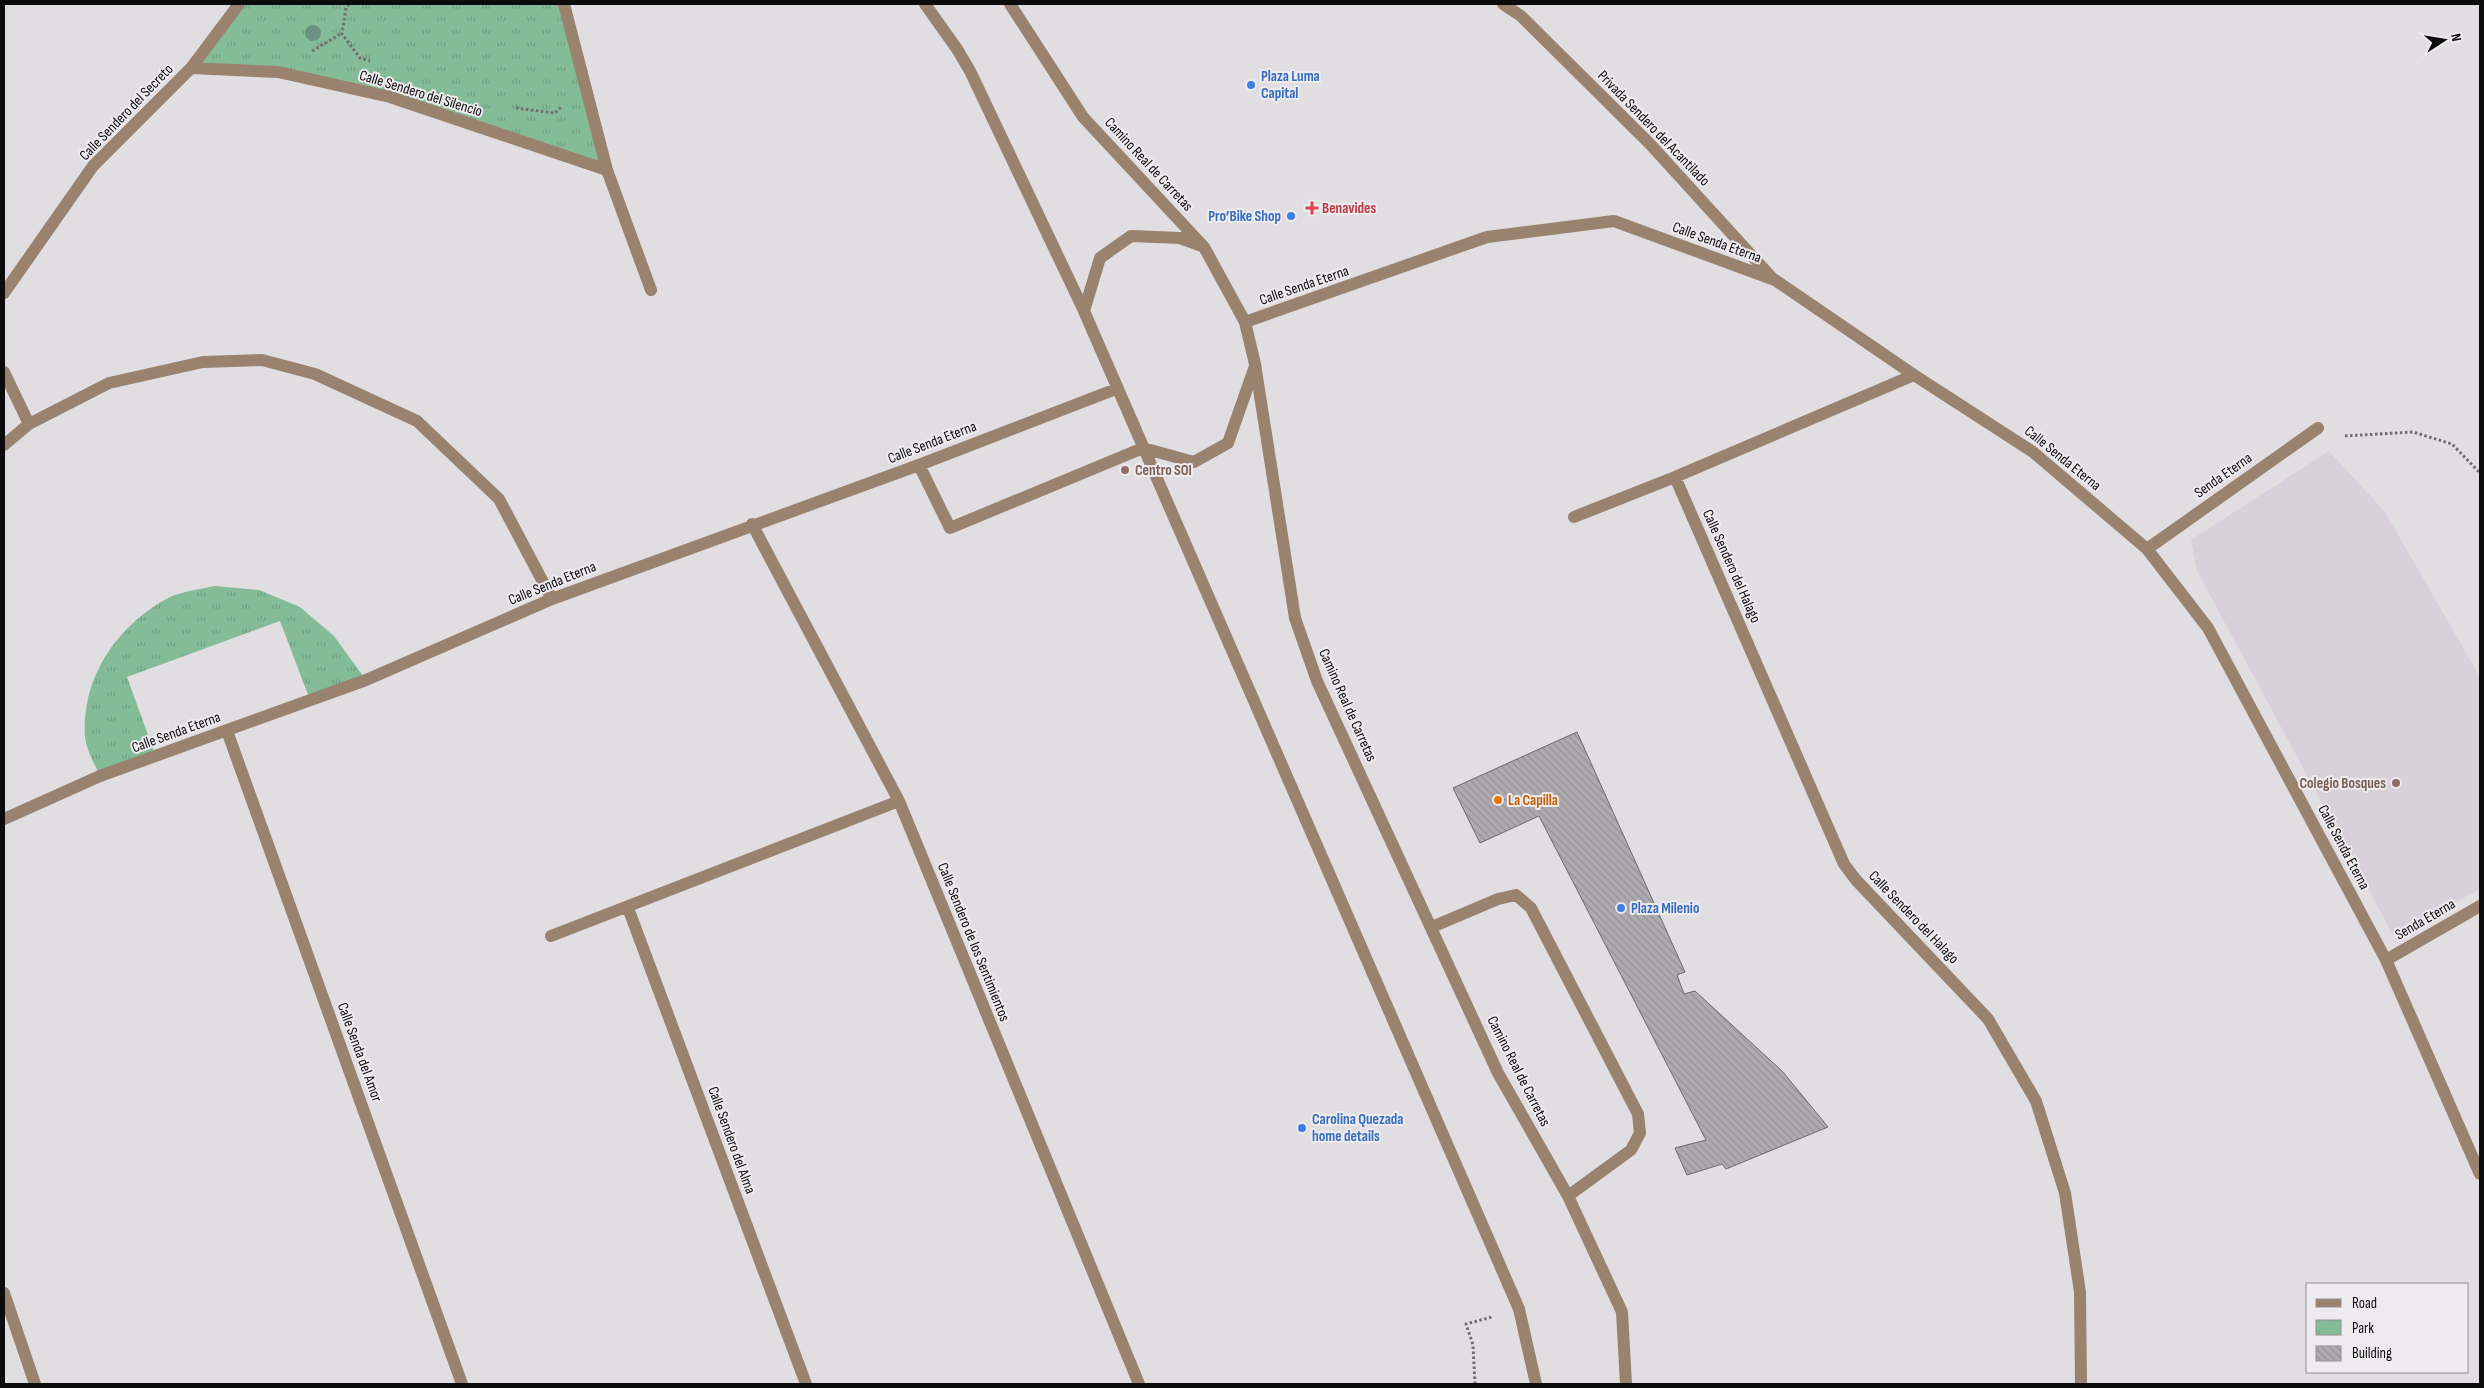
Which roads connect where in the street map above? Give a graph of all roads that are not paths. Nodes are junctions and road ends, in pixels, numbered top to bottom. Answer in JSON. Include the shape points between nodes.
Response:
{"nodes":[{"id":1,"x":239,"y":4,"type":"edge"},
{"id":2,"x":564,"y":4,"type":"edge"},
{"id":3,"x":925,"y":4,"type":"edge"},
{"id":4,"x":1010,"y":4,"type":"edge"},
{"id":5,"x":1504,"y":4,"type":"edge"},
{"id":6,"x":191,"y":68,"type":"junction"},
{"id":7,"x":607,"y":170,"type":"junction"},
{"id":8,"x":1204,"y":247,"type":"junction"},
{"id":9,"x":1775,"y":280,"type":"junction"},
{"id":10,"x":651,"y":290,"type":"dead end"},
{"id":11,"x":4,"y":293,"type":"edge"},
{"id":12,"x":1084,"y":311,"type":"junction"},
{"id":13,"x":1245,"y":322,"type":"junction"},
{"id":14,"x":1256,"y":364,"type":"junction"},
{"id":15,"x":4,"y":372,"type":"edge"},
{"id":16,"x":1914,"y":375,"type":"junction"},
{"id":17,"x":1116,"y":389,"type":"junction"},
{"id":18,"x":28,"y":424,"type":"junction"},
{"id":19,"x":2318,"y":428,"type":"road end"},
{"id":20,"x":4,"y":444,"type":"edge"},
{"id":21,"x":1143,"y":448,"type":"junction"},
{"id":22,"x":919,"y":465,"type":"junction"},
{"id":23,"x":1675,"y":477,"type":"junction"},
{"id":24,"x":1574,"y":517,"type":"dead end"},
{"id":25,"x":752,"y":524,"type":"junction"},
{"id":26,"x":2147,"y":549,"type":"junction"},
{"id":27,"x":552,"y":599,"type":"junction"},
{"id":28,"x":227,"y":731,"type":"junction"},
{"id":29,"x":899,"y":801,"type":"junction"},
{"id":30,"x":4,"y":819,"type":"edge"},
{"id":31,"x":2480,"y":906,"type":"edge"},
{"id":32,"x":628,"y":908,"type":"junction"},
{"id":33,"x":1432,"y":927,"type":"junction"},
{"id":34,"x":551,"y":936,"type":"dead end"},
{"id":35,"x":2386,"y":960,"type":"junction"},
{"id":36,"x":2480,"y":1174,"type":"edge"},
{"id":37,"x":1568,"y":1196,"type":"junction"},
{"id":38,"x":4,"y":1293,"type":"edge"},
{"id":39,"x":35,"y":1384,"type":"edge"},
{"id":40,"x":462,"y":1384,"type":"edge"},
{"id":41,"x":806,"y":1384,"type":"edge"},
{"id":42,"x":1139,"y":1384,"type":"edge"},
{"id":43,"x":1536,"y":1384,"type":"edge"},
{"id":44,"x":1626,"y":1384,"type":"edge"},
{"id":45,"x":2081,"y":1384,"type":"edge"}],
"edges":[{"from":1,"to":6,"type":"street","name":"Calle Sendero del Secreto"},
{"from":2,"to":7,"type":"street"},
{"from":3,"to":12,"type":"street","via":[[970,71]]},
{"from":4,"to":8,"type":"street","name":"Camino Real de Carretas","via":[[1082,117]]},
{"from":5,"to":9,"type":"street","name":"Privada Sendero del Acantilado","via":[[1521,16],[1650,144]]},
{"from":6,"to":7,"type":"street","name":"Calle Sendero del Silencio","via":[[278,72],[390,97]]},
{"from":6,"to":11,"type":"street","name":"Calle Sendero del Secreto","via":[[93,166]]},
{"from":7,"to":10,"type":"street"},
{"from":8,"to":12,"type":"street","via":[[1180,238],[1131,236],[1100,258]]},
{"from":8,"to":13,"type":"street","name":"Camino Real de Carretas"},
{"from":9,"to":13,"type":"street","name":"Calle Senda Eterna","via":[[1614,221],[1487,237]]},
{"from":9,"to":16,"type":"street","name":"Calle Senda Eterna"},
{"from":12,"to":17,"type":"street"},
{"from":13,"to":14,"type":"street","name":"Camino Real de Carretas"},
{"from":14,"to":21,"type":"street","via":[[1228,443],[1194,462]]},
{"from":14,"to":33,"type":"street","name":"Camino Real de Carretas","via":[[1295,618],[1317,681]]},
{"from":15,"to":18,"type":"street"},
{"from":16,"to":23,"type":"street"},
{"from":16,"to":26,"type":"street","name":"Calle Senda Eterna","via":[[2033,452]]},
{"from":17,"to":21,"type":"street"},
{"from":17,"to":22,"type":"street","name":"Calle Senda Eterna"},
{"from":18,"to":20,"type":"street"},
{"from":18,"to":27,"type":"street","via":[[109,383],[203,362],[262,360],[315,374],[417,421],[445,447],[499,499]]},
{"from":19,"to":26,"type":"street","name":"Senda Eterna"},
{"from":21,"to":22,"type":"street","via":[[950,528]]},
{"from":21,"to":43,"type":"street","via":[[1519,1309]]},
{"from":22,"to":25,"type":"street","name":"Calle Senda Eterna"},
{"from":23,"to":24,"type":"street"},
{"from":23,"to":45,"type":"street","name":"Calle Sendero del Halago","via":[[1844,864],[1988,1019],[2036,1101],[2065,1193],[2080,1292]]},
{"from":25,"to":27,"type":"street","name":"Calle Senda Eterna"},
{"from":25,"to":29,"type":"street","name":"Calle Sendero de los Sentimientos"},
{"from":26,"to":35,"type":"street","name":"Calle Senda Eterna","via":[[2208,628]]},
{"from":27,"to":28,"type":"street","name":"Calle Senda Eterna","via":[[366,680]]},
{"from":28,"to":30,"type":"street","name":"Calle Senda Eterna","via":[[100,776]]},
{"from":28,"to":40,"type":"street","name":"Calle Senda del Amor"},
{"from":29,"to":32,"type":"street"},
{"from":29,"to":42,"type":"street","name":"Calle Sendero de los Sentimientos"},
{"from":31,"to":35,"type":"street","name":"Senda Eterna"},
{"from":32,"to":34,"type":"street"},
{"from":32,"to":41,"type":"street","name":"Calle Sendero del Alma"},
{"from":33,"to":37,"type":"street","name":"Camino Real de Carretas","via":[[1498,1073]]},
{"from":33,"to":37,"type":"street","via":[[1498,899],[1516,895],[1531,908],[1638,1114],[1640,1133],[1631,1150]]},
{"from":35,"to":36,"type":"street","name":"Calle Senda Eterna"},
{"from":37,"to":44,"type":"street","name":"Camino Real de Carretas","via":[[1622,1312]]},
{"from":38,"to":39,"type":"street"}]}
